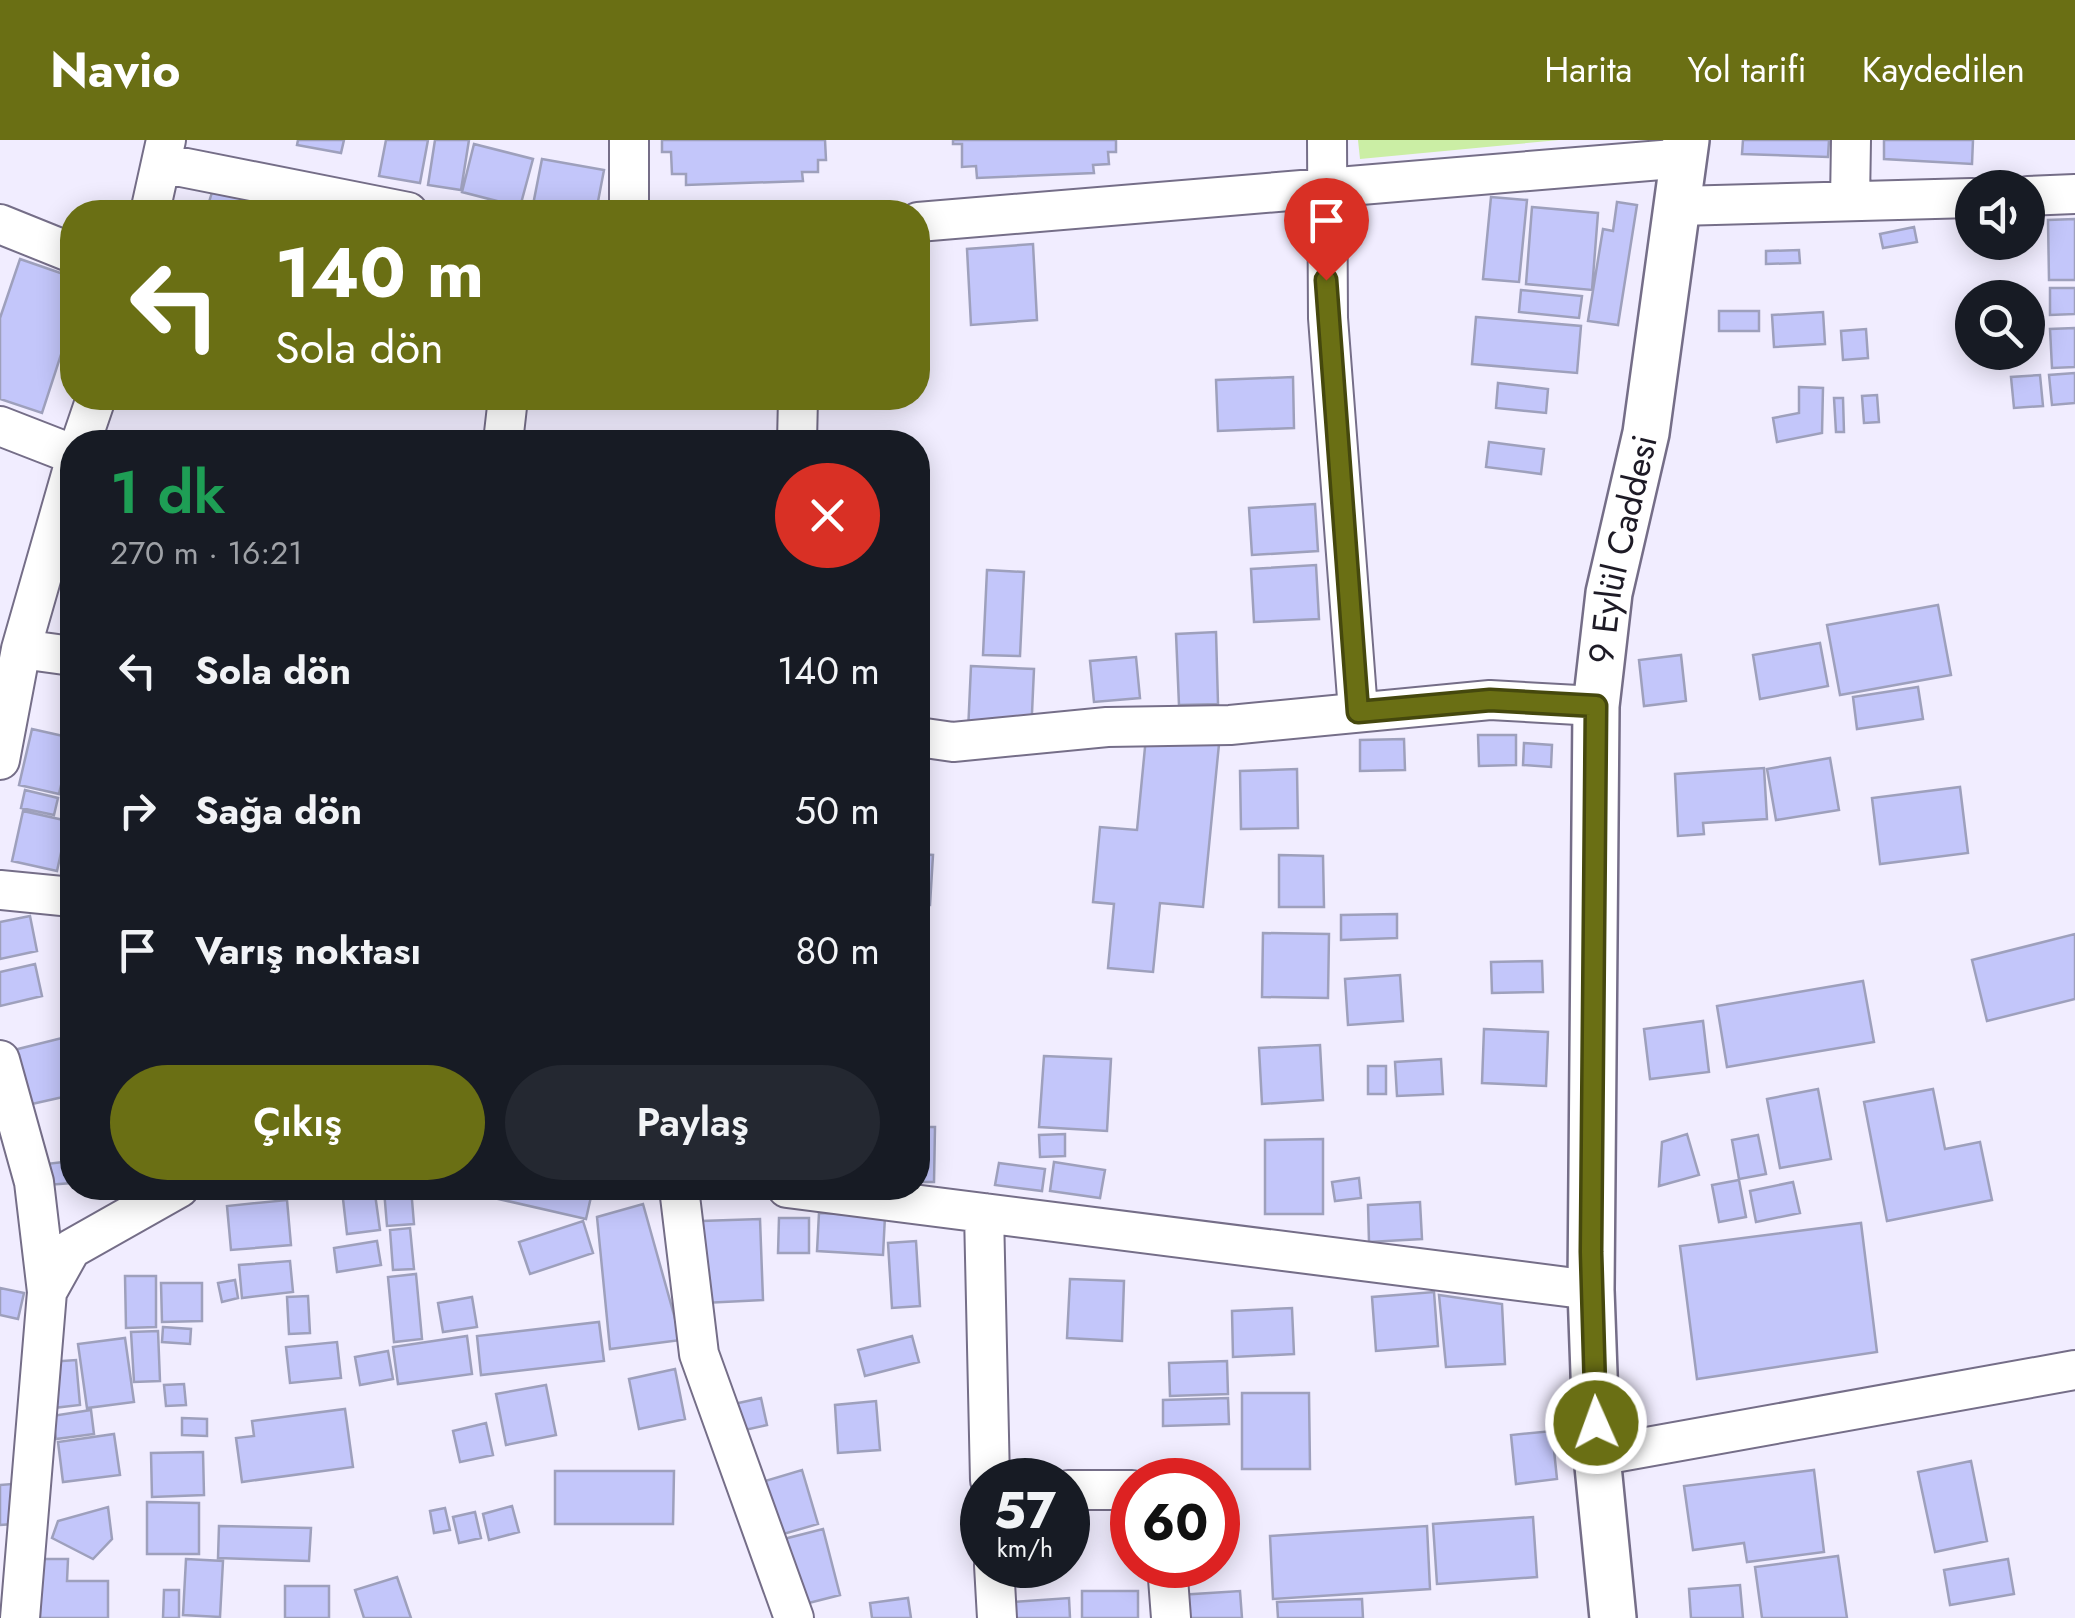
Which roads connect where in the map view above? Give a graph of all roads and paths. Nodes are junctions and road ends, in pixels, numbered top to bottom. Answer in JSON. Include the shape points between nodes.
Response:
{"nodes":[{"id":1,"x":629,"y":140,"type":"edge"},
{"id":2,"x":1327,"y":140,"type":"edge"},
{"id":3,"x":1852,"y":140,"type":"edge"},
{"id":4,"x":1685,"y":149,"type":"edge"},
{"id":5,"x":163,"y":151,"type":"edge"},
{"id":6,"x":1329,"y":188,"type":"junction"},
{"id":7,"x":2075,"y":194,"type":"edge"},
{"id":8,"x":2045,"y":195,"type":"edge"},
{"id":9,"x":1955,"y":199,"type":"edge"},
{"id":10,"x":153,"y":200,"type":"edge"},
{"id":11,"x":360,"y":200,"type":"edge"},
{"id":12,"x":629,"y":200,"type":"edge"},
{"id":13,"x":1850,"y":202,"type":"junction"},
{"id":14,"x":1678,"y":206,"type":"junction"},
{"id":15,"x":930,"y":221,"type":"edge"},
{"id":16,"x":0,"y":224,"type":"edge"},
{"id":17,"x":60,"y":248,"type":"edge"},
{"id":18,"x":0,"y":426,"type":"edge"},
{"id":19,"x":60,"y":449,"type":"edge"},
{"id":20,"x":60,"y":512,"type":"edge"},
{"id":21,"x":20,"y":649,"type":"junction"},
{"id":22,"x":60,"y":654,"type":"edge"},
{"id":23,"x":1596,"y":706,"type":"junction"},
{"id":24,"x":1358,"y":712,"type":"junction"},
{"id":25,"x":930,"y":738,"type":"edge"},
{"id":26,"x":0,"y":760,"type":"edge"},
{"id":27,"x":0,"y":890,"type":"edge"},
{"id":28,"x":60,"y":897,"type":"edge"},
{"id":29,"x":0,"y":1060,"type":"edge"},
{"id":30,"x":17,"y":1181,"type":"edge"},
{"id":31,"x":158,"y":1200,"type":"edge"},
{"id":32,"x":680,"y":1200,"type":"edge"},
{"id":33,"x":878,"y":1200,"type":"edge"},
{"id":34,"x":984,"y":1214,"type":"junction"},
{"id":35,"x":1591,"y":1290,"type":"junction"},
{"id":36,"x":46,"y":1292,"type":"junction"},
{"id":37,"x":2075,"y":1370,"type":"edge"},
{"id":38,"x":1596,"y":1456,"type":"junction"},
{"id":39,"x":990,"y":1458,"type":"edge"},
{"id":40,"x":13,"y":1570,"type":"edge"},
{"id":41,"x":995,"y":1588,"type":"edge"},
{"id":42,"x":1169,"y":1588,"type":"edge"},
{"id":43,"x":20,"y":1618,"type":"edge"},
{"id":44,"x":794,"y":1618,"type":"edge"},
{"id":45,"x":997,"y":1618,"type":"edge"},
{"id":46,"x":1170,"y":1618,"type":"edge"},
{"id":47,"x":1614,"y":1618,"type":"edge"}],
"edges":[{"from":1,"to":12,"type":"street"},
{"from":2,"to":6,"type":"street"},
{"from":3,"to":13,"type":"street"},
{"from":4,"to":6,"type":"street"},
{"from":4,"to":14,"type":"main road","name":"9 Eylül Caddesi"},
{"from":5,"to":10,"type":"street"},
{"from":5,"to":11,"type":"street"},
{"from":6,"to":15,"type":"street"},
{"from":6,"to":24,"type":"street","via":[[1328,318]]},
{"from":7,"to":8,"type":"street"},
{"from":9,"to":13,"type":"street"},
{"from":13,"to":14,"type":"street"},
{"from":14,"to":23,"type":"main road","name":"9 Eylül Caddesi","via":[[1646,433],[1609,593]]},
{"from":16,"to":17,"type":"street"},
{"from":18,"to":19,"type":"street"},
{"from":20,"to":21,"type":"street"},
{"from":21,"to":22,"type":"street"},
{"from":21,"to":26,"type":"street"},
{"from":23,"to":24,"type":"street","via":[[1490,700]]},
{"from":23,"to":35,"type":"main road","name":"9 Eylül Caddesi"},
{"from":24,"to":25,"type":"street","via":[[1029,738]]},
{"from":27,"to":28,"type":"street"},
{"from":29,"to":30,"type":"street"},
{"from":30,"to":36,"type":"street"},
{"from":31,"to":36,"type":"street","via":[[71,1249]]},
{"from":32,"to":44,"type":"street","via":[[699,1354]]},
{"from":33,"to":34,"type":"street"},
{"from":34,"to":35,"type":"street"},
{"from":34,"to":39,"type":"street"},
{"from":35,"to":38,"type":"main road","name":"9 Eylül Caddesi"},
{"from":36,"to":40,"type":"street"},
{"from":37,"to":38,"type":"street"},
{"from":38,"to":47,"type":"main road","name":"9 Eylül Caddesi"},
{"from":40,"to":43,"type":"street"},
{"from":41,"to":45,"type":"street"},
{"from":42,"to":46,"type":"street"}]}
